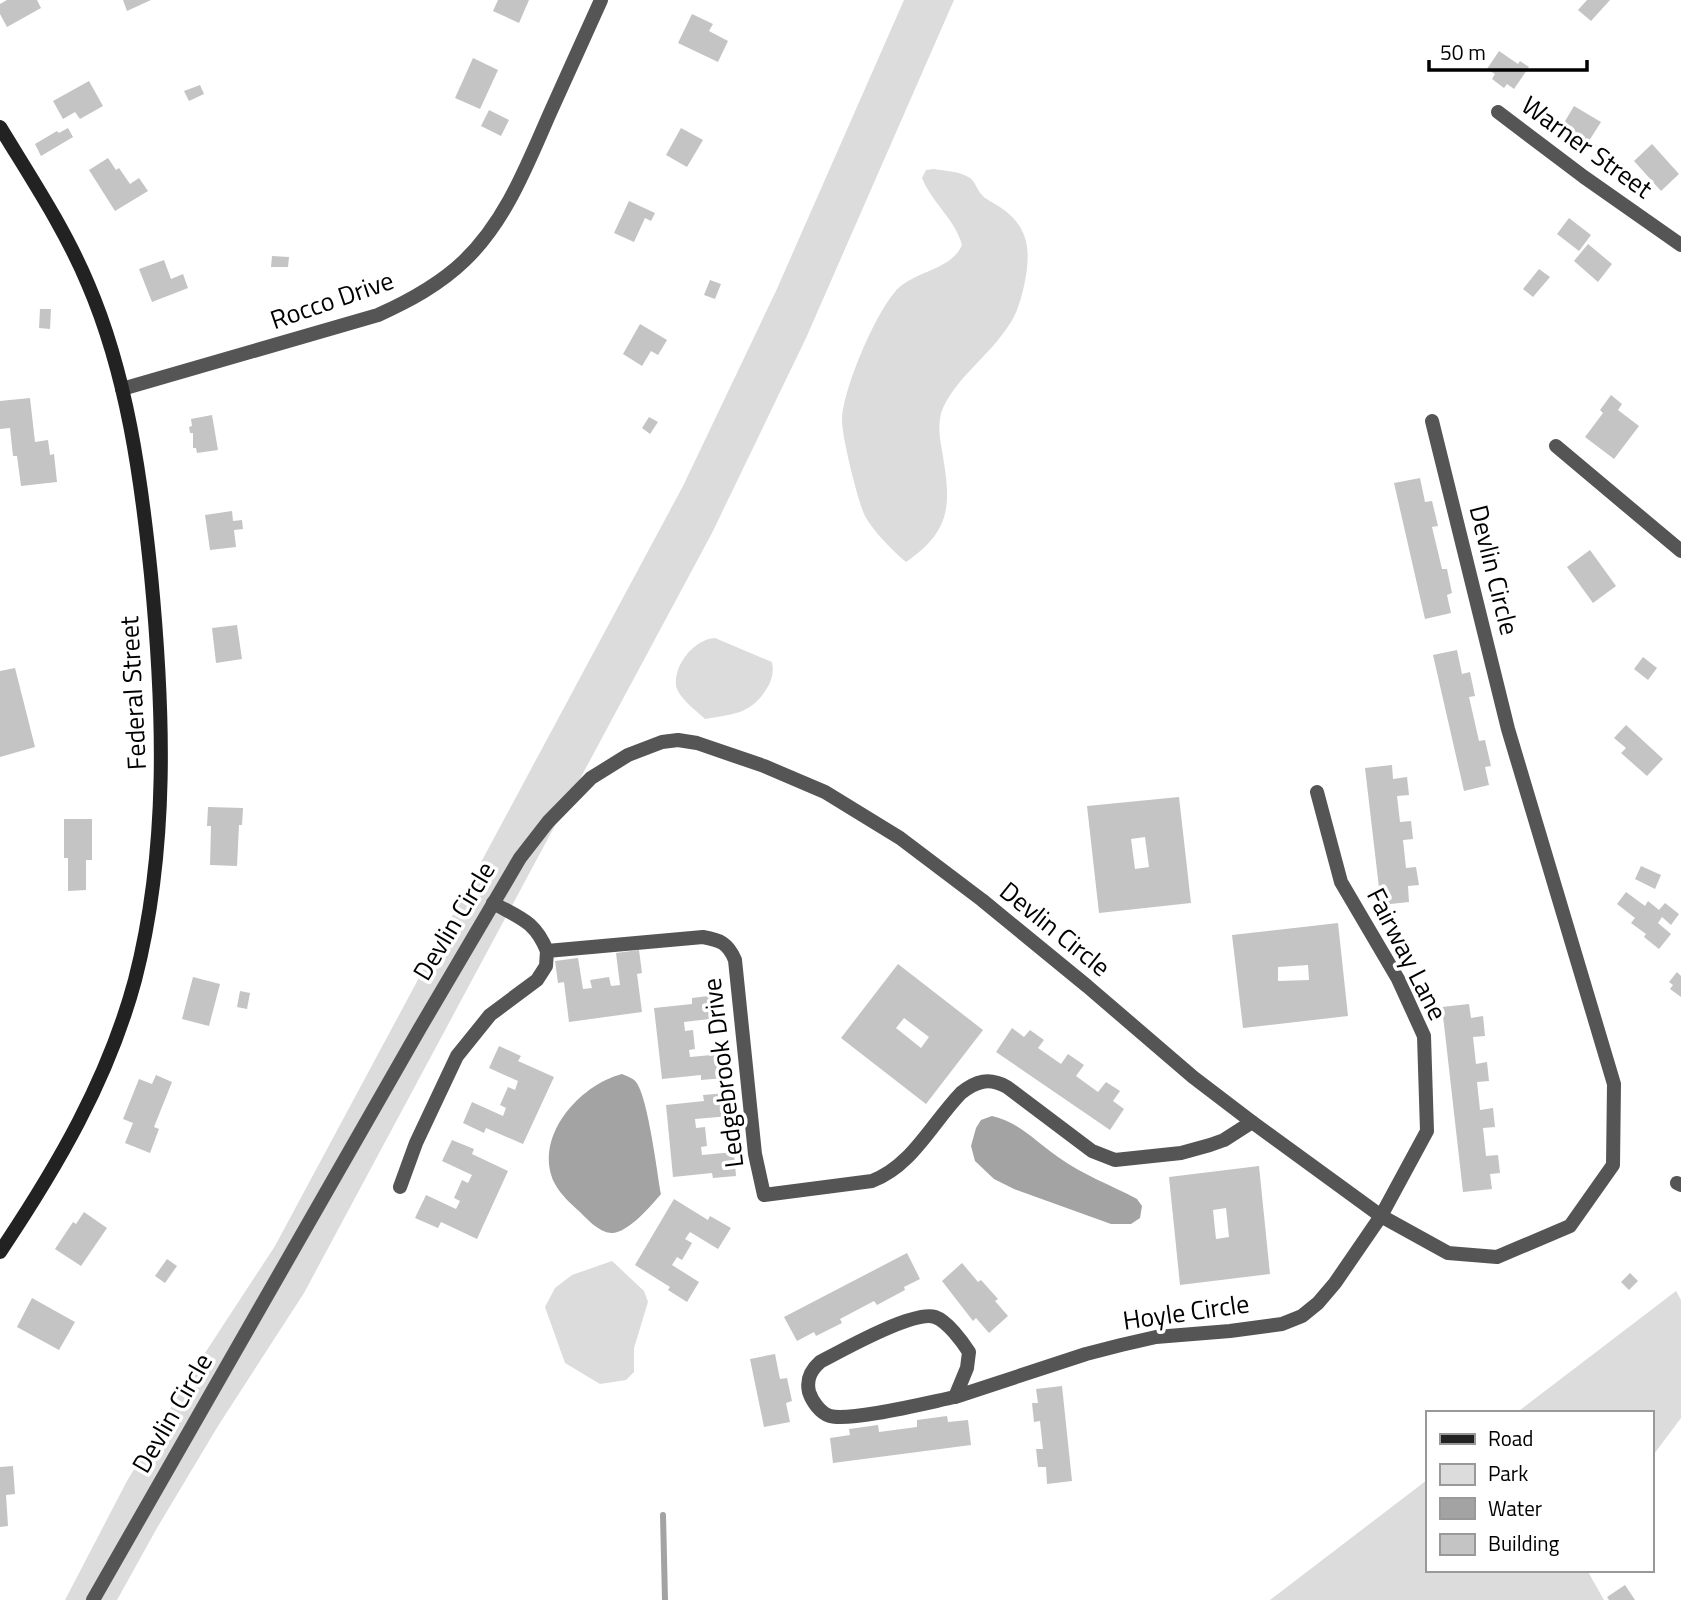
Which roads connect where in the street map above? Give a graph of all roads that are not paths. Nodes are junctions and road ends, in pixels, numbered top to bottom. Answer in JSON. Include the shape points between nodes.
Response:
{"nodes":[{"id":1,"x":601,"y":0,"type":"edge"},
{"id":2,"x":1498,"y":112,"type":"dead end"},
{"id":3,"x":0,"y":127,"type":"edge"},
{"id":4,"x":1681,"y":245,"type":"edge"},
{"id":5,"x":122,"y":388,"type":"junction"},
{"id":6,"x":1432,"y":421,"type":"dead end"},
{"id":7,"x":1556,"y":446,"type":"dead end"},
{"id":8,"x":1681,"y":551,"type":"edge"},
{"id":9,"x":1317,"y":792,"type":"dead end"},
{"id":10,"x":494,"y":903,"type":"junction"},
{"id":11,"x":547,"y":951,"type":"junction"},
{"id":12,"x":1252,"y":1122,"type":"junction"},
{"id":13,"x":400,"y":1187,"type":"dead end"},
{"id":14,"x":1381,"y":1216,"type":"junction"},
{"id":15,"x":0,"y":1252,"type":"edge"},
{"id":16,"x":955,"y":1397,"type":"junction"},
{"id":17,"x":93,"y":1600,"type":"edge"}],
"edges":[{"from":1,"to":5,"type":"street","name":"Rocco Drive","via":[[529,165],[496,222],[447,276],[378,315]]},
{"from":2,"to":4,"type":"street","name":"Warner Street"},
{"from":3,"to":5,"type":"street","name":"Federal Street","via":[[73,250],[103,322]]},
{"from":5,"to":15,"type":"street","name":"Federal Street","via":[[140,486],[156,620],[162,774],[151,892],[135,980],[103,1072],[57,1165]]},
{"from":6,"to":14,"type":"street","name":"Devlin Circle","via":[[1508,729],[1614,1084],[1613,1165],[1570,1226],[1497,1257],[1448,1253]]},
{"from":7,"to":8,"type":"street"},
{"from":9,"to":14,"type":"street","name":"Fairway Lane","via":[[1341,882],[1398,979],[1424,1036],[1427,1131]]},
{"from":10,"to":11,"type":"street","via":[[540,933]]},
{"from":10,"to":12,"type":"street","name":"Devlin Circle","via":[[548,822],[611,763],[645,747],[678,740],[697,743],[825,792],[900,838]]},
{"from":10,"to":17,"type":"street","name":"Devlin Circle"},
{"from":11,"to":12,"type":"street","name":"Ledgebrook Drive","via":[[703,937],[718,939],[729,947],[735,960],[753,1143],[764,1195],[888,1175],[961,1093],[983,1080],[1007,1087],[1092,1151],[1115,1160],[1181,1153],[1224,1140]]},
{"from":11,"to":13,"type":"street","via":[[546,966],[537,981],[490,1015],[457,1056]]},
{"from":12,"to":14,"type":"street","name":"Devlin Circle"},
{"from":14,"to":16,"type":"street","name":"Hoyle Circle","via":[[1335,1283],[1302,1316],[1282,1324],[1121,1345]]},
{"from":16,"to":16,"type":"street","name":"Hoyle Circle","via":[[969,1352],[958,1335],[935,1317],[911,1318],[830,1357],[812,1370],[808,1382],[814,1403],[828,1416],[867,1414]]}]}
